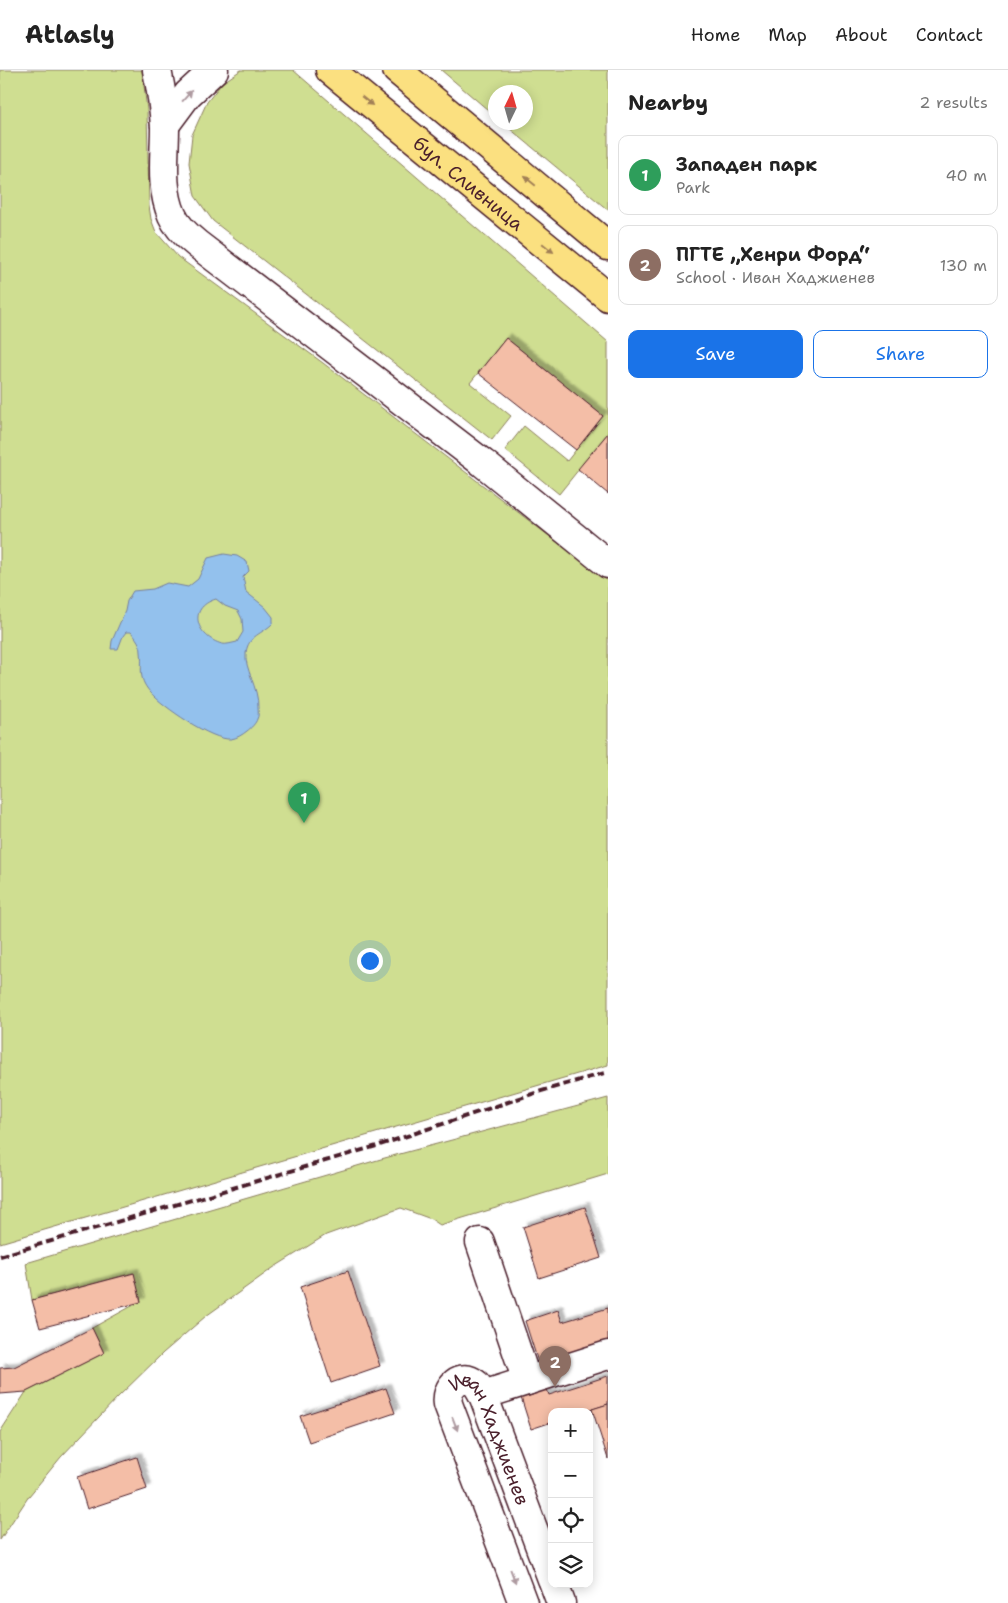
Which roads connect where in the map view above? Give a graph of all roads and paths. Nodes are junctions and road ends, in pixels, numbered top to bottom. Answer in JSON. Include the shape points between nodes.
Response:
{"nodes":[{"id":1,"x":157,"y":70,"type":"edge"},
{"id":2,"x":214,"y":70,"type":"edge"},
{"id":3,"x":330,"y":70,"type":"edge"},
{"id":4,"x":396,"y":70,"type":"edge"},
{"id":5,"x":164,"y":125,"type":"junction"},
{"id":6,"x":608,"y":246,"type":"edge"},
{"id":7,"x":608,"y":297,"type":"edge"},
{"id":8,"x":608,"y":564,"type":"edge"},
{"id":9,"x":480,"y":1242,"type":"dead end"},
{"id":10,"x":608,"y":1355,"type":"edge"},
{"id":11,"x":527,"y":1380,"type":"junction"},
{"id":12,"x":483,"y":1395,"type":"junction"},
{"id":13,"x":548,"y":1568,"type":"edge"},
{"id":14,"x":555,"y":1588,"type":"edge"},
{"id":15,"x":523,"y":1603,"type":"edge"},
{"id":16,"x":561,"y":1603,"type":"edge"}],
"edges":[{"from":1,"to":5,"type":"street"},
{"from":5,"to":2,"type":"street","one_way":true,"via":[[188,94]]},
{"from":3,"to":7,"type":"main road","name":"бул. Сливница","one_way":true},
{"from":6,"to":4,"type":"main road","name":"бул. Сливница","one_way":true},
{"from":5,"to":8,"type":"street","via":[[166,200],[181,230],[483,463]]},
{"from":9,"to":11,"type":"street"},
{"from":10,"to":11,"type":"street"},
{"from":11,"to":12,"type":"street"},
{"from":12,"to":13,"type":"street","name":"Иван Хаджиенев"},
{"from":12,"to":15,"type":"street","name":"Иван Хаджиенев","one_way":true,"via":[[477,1385],[465,1380],[452,1385],[447,1397]]},
{"from":14,"to":16,"type":"street"}]}
